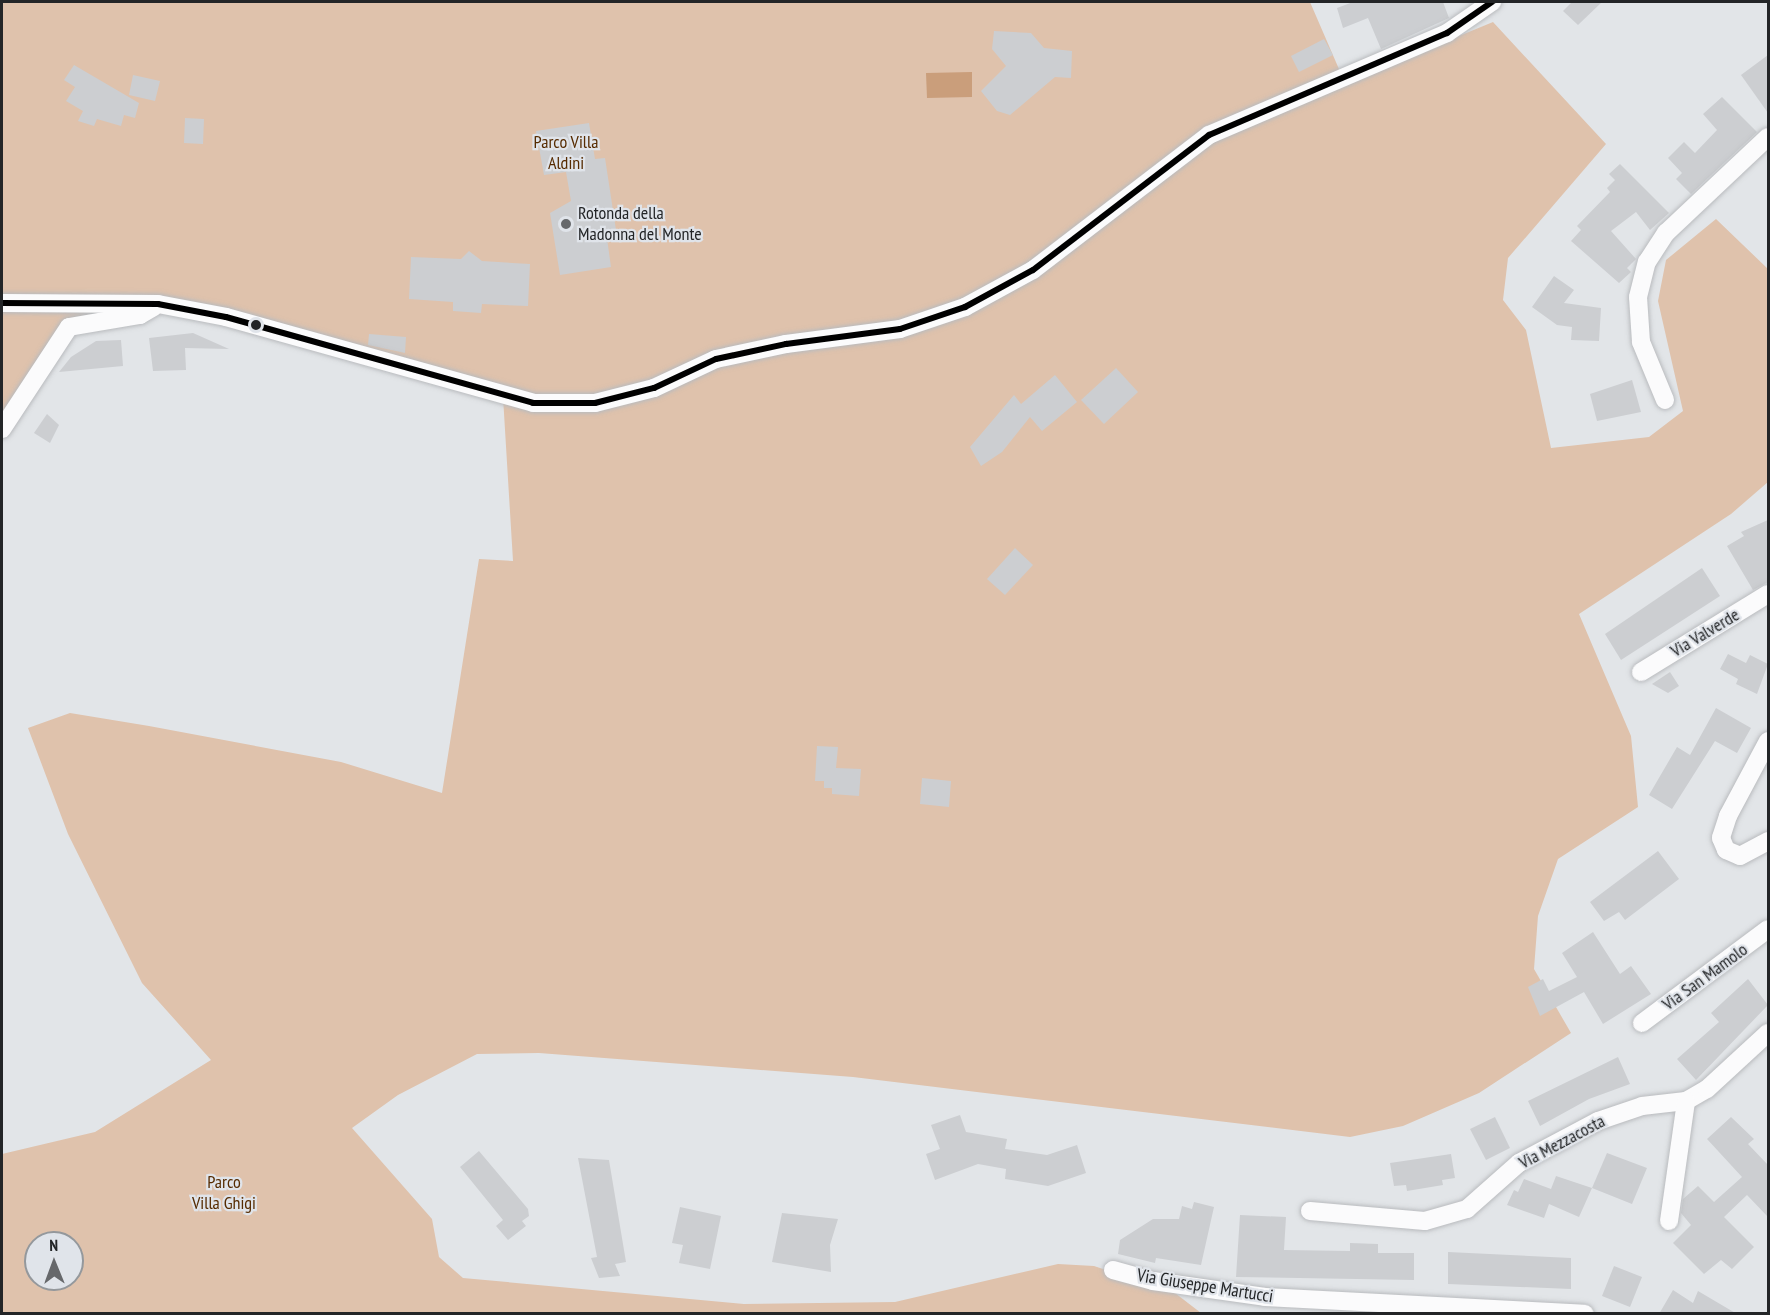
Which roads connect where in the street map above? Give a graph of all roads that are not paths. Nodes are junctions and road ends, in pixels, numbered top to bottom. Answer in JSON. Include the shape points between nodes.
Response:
{"nodes":[{"id":1,"x":1492,"y":2,"type":"edge"},
{"id":2,"x":1768,"y":137,"type":"edge"},
{"id":3,"x":2,"y":303,"type":"edge"},
{"id":4,"x":158,"y":304,"type":"junction"},
{"id":5,"x":1665,"y":400,"type":"dead end"},
{"id":6,"x":2,"y":429,"type":"edge"},
{"id":7,"x":1768,"y":594,"type":"edge"},
{"id":8,"x":1641,"y":672,"type":"dead end"},
{"id":9,"x":1768,"y":741,"type":"edge"},
{"id":10,"x":1768,"y":841,"type":"edge"},
{"id":11,"x":1768,"y":929,"type":"edge"},
{"id":12,"x":1642,"y":1023,"type":"dead end"},
{"id":13,"x":1768,"y":1033,"type":"edge"},
{"id":14,"x":1686,"y":1101,"type":"junction"},
{"id":15,"x":1310,"y":1211,"type":"dead end"},
{"id":16,"x":1669,"y":1221,"type":"dead end"},
{"id":17,"x":1113,"y":1270,"type":"dead end"},
{"id":18,"x":1585,"y":1314,"type":"edge"}],
"edges":[{"from":1,"to":4,"type":"street","via":[[1447,33],[1209,135],[1033,270],[965,307],[900,329],[786,344],[716,359],[654,388],[595,403],[533,403],[226,317]]},
{"from":2,"to":5,"type":"street","via":[[1666,233],[1647,262],[1638,297],[1641,342]]},
{"from":3,"to":4,"type":"street"},
{"from":4,"to":6,"type":"street","via":[[141,315],[69,327]]},
{"from":7,"to":8,"type":"street","name":"Via Valverde"},
{"from":9,"to":10,"type":"street","via":[[1728,816],[1721,838],[1726,849],[1740,856]]},
{"from":11,"to":12,"type":"street","name":"Via San Mamolo"},
{"from":13,"to":14,"type":"street","name":"Via Mezzacosta","via":[[1707,1089]]},
{"from":14,"to":15,"type":"street","name":"Via Mezzacosta","via":[[1642,1106],[1598,1121],[1519,1162],[1467,1209],[1425,1221]]},
{"from":14,"to":16,"type":"street"},
{"from":17,"to":18,"type":"street","name":"Via Giuseppe Martucci","via":[[1153,1281],[1265,1297]]}]}
